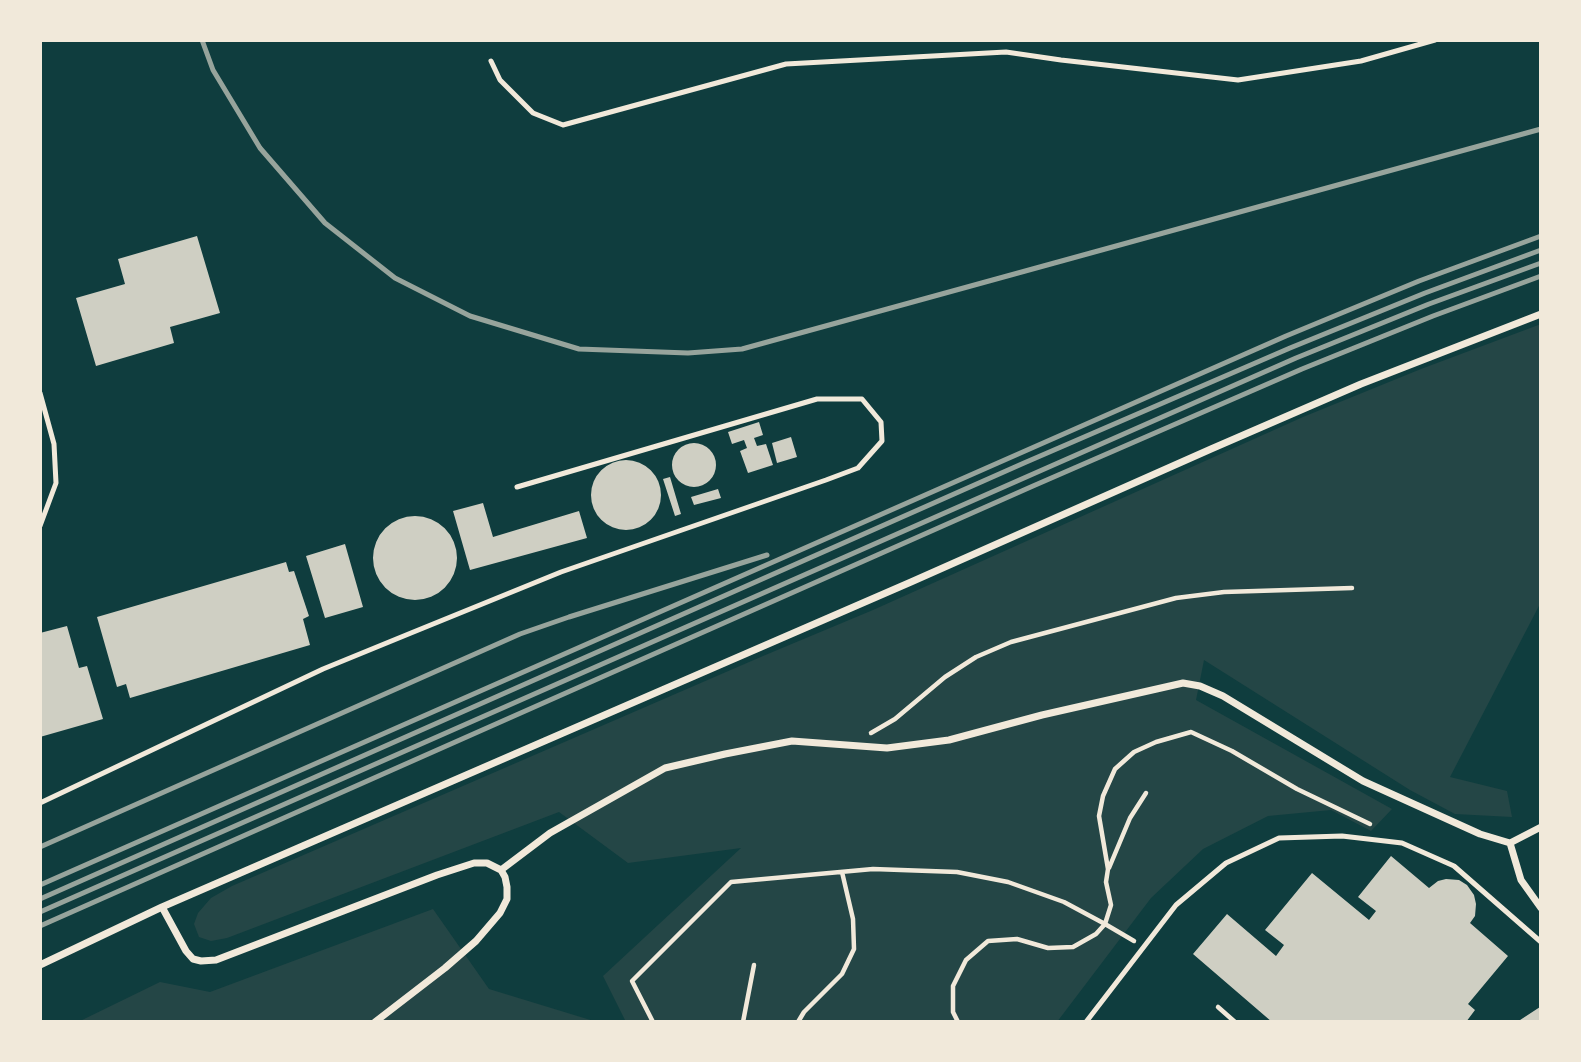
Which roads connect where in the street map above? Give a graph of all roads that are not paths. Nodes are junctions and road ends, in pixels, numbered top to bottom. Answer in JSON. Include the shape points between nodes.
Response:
{"nodes":[{"id":1,"x":1435,"y":40,"type":"edge"},
{"id":2,"x":491,"y":61,"type":"dead end"},
{"id":3,"x":1541,"y":314,"type":"edge"},
{"id":4,"x":40,"y":393,"type":"edge"},
{"id":5,"x":517,"y":487,"type":"dead end"},
{"id":6,"x":40,"y":526,"type":"edge"},
{"id":7,"x":40,"y":803,"type":"edge"},
{"id":8,"x":1541,"y":827,"type":"edge"},
{"id":9,"x":1510,"y":843,"type":"junction"},
{"id":10,"x":500,"y":870,"type":"junction"},
{"id":11,"x":162,"y":906,"type":"junction"},
{"id":12,"x":1541,"y":908,"type":"edge"},
{"id":13,"x":1541,"y":942,"type":"edge"},
{"id":14,"x":40,"y":965,"type":"edge"},
{"id":15,"x":375,"y":1022,"type":"edge"},
{"id":16,"x":1086,"y":1022,"type":"edge"}],
"edges":[{"from":1,"to":2,"type":"lane","via":[[1361,61],[1238,80],[1006,52],[786,64],[563,125],[533,113],[500,80]]},
{"from":3,"to":11,"type":"street","via":[[1362,384]]},
{"from":4,"to":6,"type":"lane","via":[[54,444],[56,482]]},
{"from":5,"to":7,"type":"lane","via":[[817,399],[862,399],[881,422],[881,441],[858,468],[561,572],[323,669]]},
{"from":8,"to":9,"type":"street"},
{"from":9,"to":10,"type":"street","via":[[1363,781],[1223,696],[1182,683],[949,740],[887,748],[792,741],[664,768],[550,833]]},
{"from":9,"to":12,"type":"street","via":[[1521,880]]},
{"from":10,"to":11,"type":"street","via":[[474,863],[216,960],[193,959]]},
{"from":10,"to":15,"type":"street","via":[[507,899],[477,941]]},
{"from":11,"to":14,"type":"street"},
{"from":13,"to":16,"type":"lane","via":[[1454,866],[1402,843],[1342,836],[1279,838],[1226,863],[1176,905]]}]}
